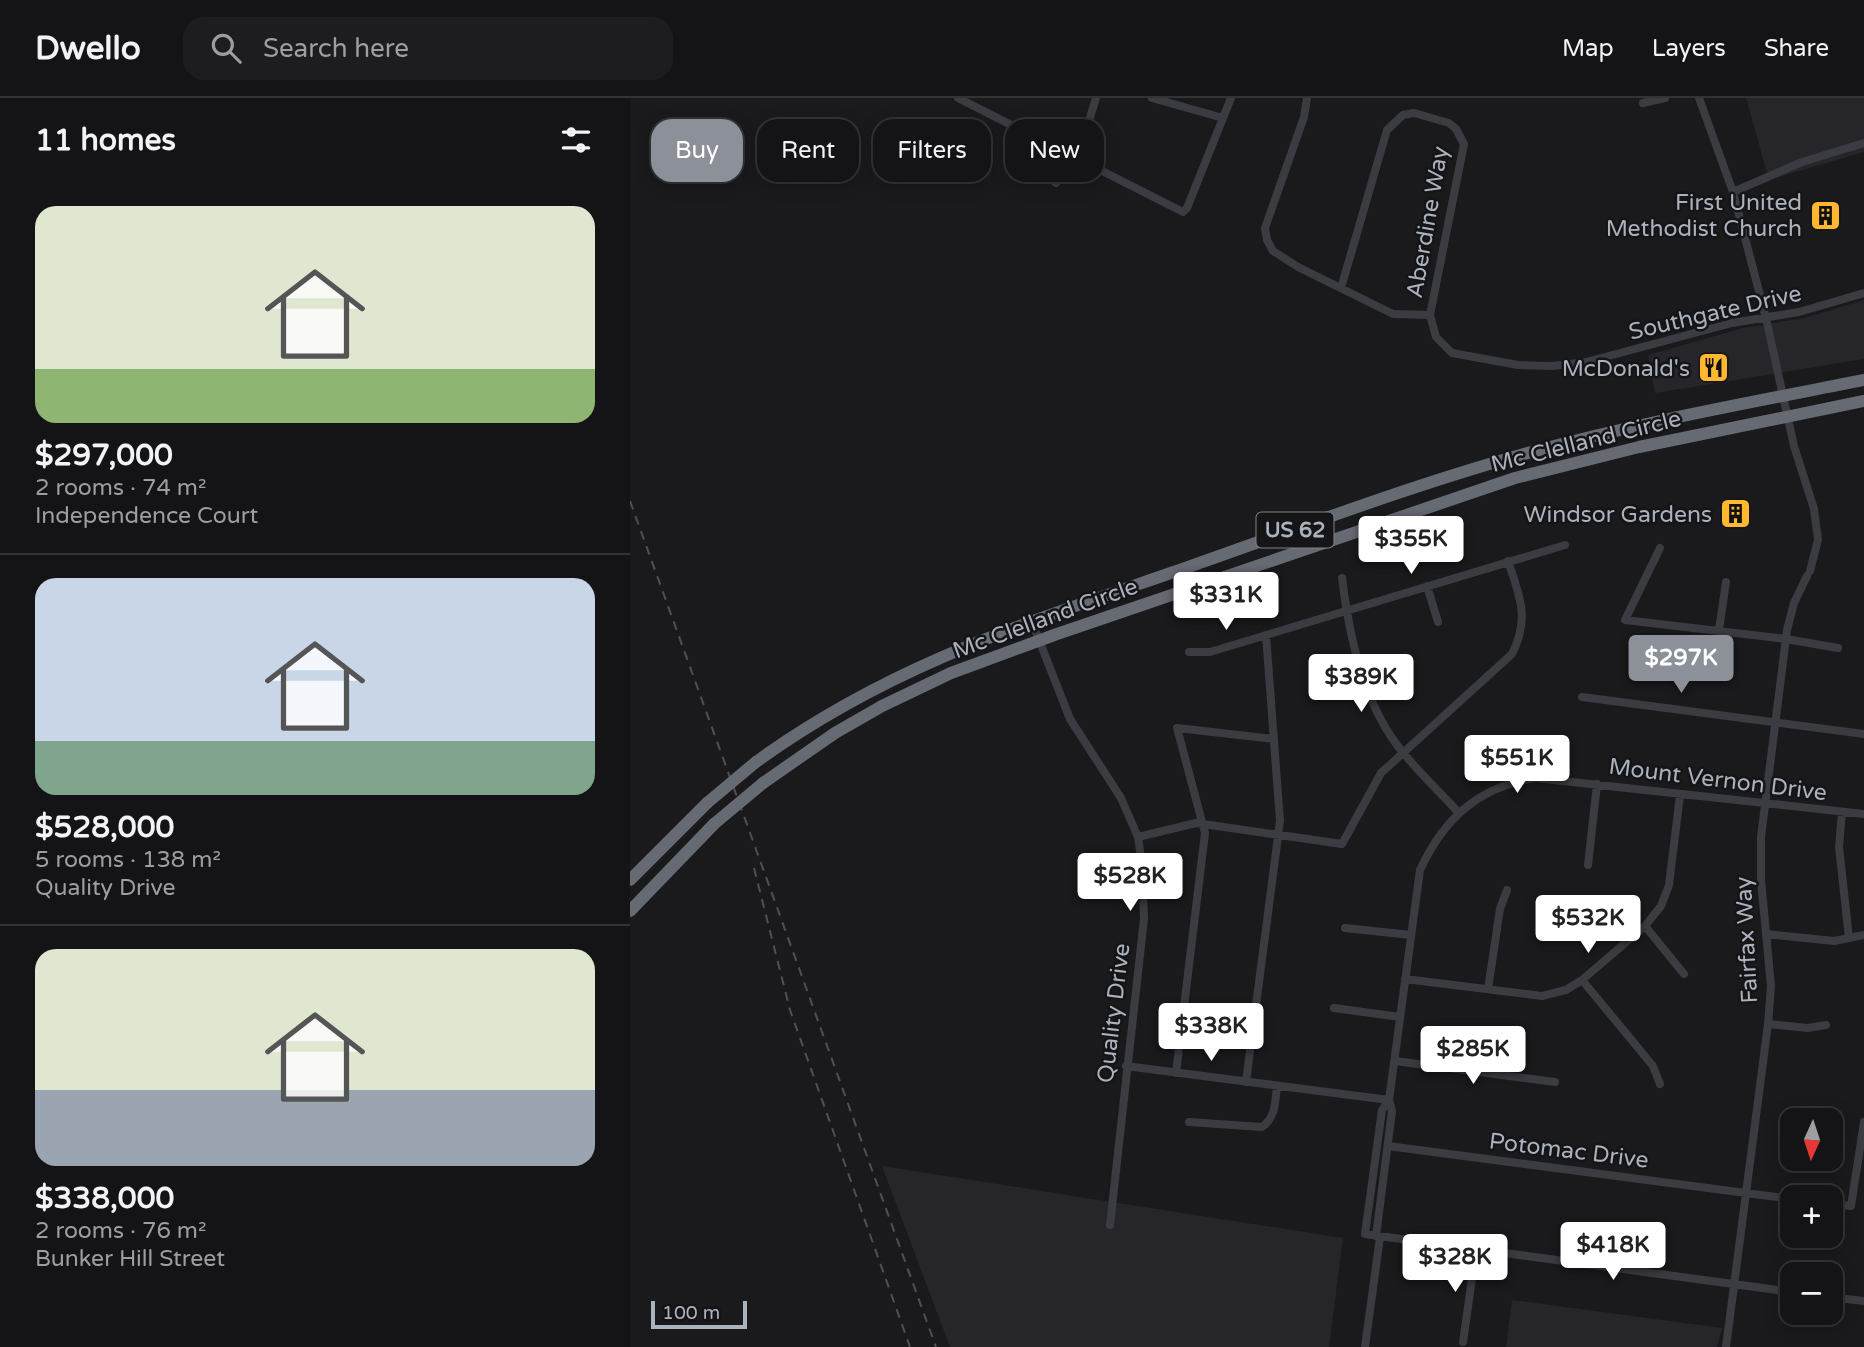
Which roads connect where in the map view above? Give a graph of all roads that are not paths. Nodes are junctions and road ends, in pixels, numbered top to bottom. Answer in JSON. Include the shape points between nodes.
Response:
{"nodes":[{"id":1,"x":958,"y":98,"type":"edge"},
{"id":2,"x":1096,"y":98,"type":"edge"},
{"id":3,"x":1152,"y":98,"type":"edge"},
{"id":4,"x":1231,"y":98,"type":"edge"},
{"id":5,"x":1307,"y":98,"type":"edge"},
{"id":6,"x":1665,"y":98,"type":"edge"},
{"id":7,"x":1699,"y":98,"type":"edge"},
{"id":8,"x":1643,"y":103,"type":"dead end"},
{"id":9,"x":1223,"y":118,"type":"junction"},
{"id":10,"x":1090,"y":119,"type":"edge"},
{"id":11,"x":1005,"y":122,"type":"edge"},
{"id":12,"x":1864,"y":143,"type":"edge"},
{"id":13,"x":1104,"y":173,"type":"edge"},
{"id":14,"x":1733,"y":192,"type":"junction"},
{"id":15,"x":1340,"y":288,"type":"junction"},
{"id":16,"x":1864,"y":293,"type":"edge"},
{"id":17,"x":1430,"y":315,"type":"junction"},
{"id":18,"x":1766,"y":318,"type":"junction"},
{"id":19,"x":1864,"y":380,"type":"edge"},
{"id":20,"x":1783,"y":396,"type":"junction"},
{"id":21,"x":1864,"y":401,"type":"edge"},
{"id":22,"x":1787,"y":416,"type":"junction"},
{"id":23,"x":1565,"y":545,"type":"dead end"},
{"id":24,"x":1660,"y":548,"type":"dead end"},
{"id":25,"x":1508,"y":561,"type":"junction"},
{"id":26,"x":1342,"y":578,"type":"dead end"},
{"id":27,"x":1726,"y":582,"type":"dead end"},
{"id":28,"x":1427,"y":586,"type":"junction"},
{"id":29,"x":1346,"y":610,"type":"junction"},
{"id":30,"x":1032,"y":622,"type":"junction"},
{"id":31,"x":1438,"y":622,"type":"dead end"},
{"id":32,"x":1719,"y":631,"type":"junction"},
{"id":33,"x":1266,"y":635,"type":"junction"},
{"id":34,"x":1786,"y":639,"type":"junction"},
{"id":35,"x":1038,"y":641,"type":"junction"},
{"id":36,"x":1838,"y":648,"type":"dead end"},
{"id":37,"x":1189,"y":652,"type":"dead end"},
{"id":38,"x":1582,"y":697,"type":"dead end"},
{"id":39,"x":1776,"y":721,"type":"junction"},
{"id":40,"x":1864,"y":734,"type":"edge"},
{"id":41,"x":1274,"y":739,"type":"junction"},
{"id":42,"x":1404,"y":752,"type":"junction"},
{"id":43,"x":1597,"y":784,"type":"junction"},
{"id":44,"x":1680,"y":795,"type":"junction"},
{"id":45,"x":1764,"y":805,"type":"junction"},
{"id":46,"x":1458,"y":812,"type":"junction"},
{"id":47,"x":1842,"y":812,"type":"junction"},
{"id":48,"x":1864,"y":814,"type":"edge"},
{"id":49,"x":1204,"y":824,"type":"junction"},
{"id":50,"x":1278,"y":834,"type":"junction"},
{"id":51,"x":1138,"y":837,"type":"junction"},
{"id":52,"x":1588,"y":865,"type":"dead end"},
{"id":53,"x":630,"y":880,"type":"edge"},
{"id":54,"x":1507,"y":890,"type":"dead end"},
{"id":55,"x":630,"y":911,"type":"edge"},
{"id":56,"x":1645,"y":926,"type":"junction"},
{"id":57,"x":1345,"y":928,"type":"dead end"},
{"id":58,"x":1766,"y":933,"type":"junction"},
{"id":59,"x":1411,"y":935,"type":"junction"},
{"id":60,"x":1864,"y":935,"type":"edge"},
{"id":61,"x":1849,"y":938,"type":"junction"},
{"id":62,"x":1684,"y":974,"type":"dead end"},
{"id":63,"x":1405,"y":979,"type":"junction"},
{"id":64,"x":1582,"y":980,"type":"junction"},
{"id":65,"x":1488,"y":989,"type":"junction"},
{"id":66,"x":1334,"y":1009,"type":"dead end"},
{"id":67,"x":1400,"y":1017,"type":"junction"},
{"id":68,"x":1768,"y":1024,"type":"junction"},
{"id":69,"x":1826,"y":1025,"type":"dead end"},
{"id":70,"x":1395,"y":1061,"type":"junction"},
{"id":71,"x":1126,"y":1066,"type":"junction"},
{"id":72,"x":1176,"y":1073,"type":"junction"},
{"id":73,"x":1246,"y":1082,"type":"junction"},
{"id":74,"x":1555,"y":1083,"type":"dead end"},
{"id":75,"x":1660,"y":1084,"type":"dead end"},
{"id":76,"x":1277,"y":1086,"type":"junction"},
{"id":77,"x":1389,"y":1100,"type":"junction"},
{"id":78,"x":1189,"y":1122,"type":"dead end"},
{"id":79,"x":1864,"y":1122,"type":"edge"},
{"id":80,"x":1388,"y":1146,"type":"junction"},
{"id":81,"x":1745,"y":1192,"type":"junction"},
{"id":82,"x":1780,"y":1197,"type":"edge"},
{"id":83,"x":1843,"y":1205,"type":"edge"},
{"id":84,"x":1110,"y":1225,"type":"dead end"},
{"id":85,"x":1378,"y":1237,"type":"junction"},
{"id":86,"x":1476,"y":1250,"type":"junction"},
{"id":87,"x":1734,"y":1284,"type":"junction"},
{"id":88,"x":1780,"y":1290,"type":"edge"},
{"id":89,"x":1843,"y":1299,"type":"edge"},
{"id":90,"x":1864,"y":1301,"type":"edge"},
{"id":91,"x":1464,"y":1342,"type":"dead end"},
{"id":92,"x":1365,"y":1347,"type":"edge"},
{"id":93,"x":1726,"y":1347,"type":"edge"}],
"edges":[{"from":1,"to":11,"type":"street"},
{"from":2,"to":10,"type":"street"},
{"from":3,"to":9,"type":"street"},
{"from":4,"to":9,"type":"street"},
{"from":5,"to":15,"type":"street","via":[[1269,215],[1267,240],[1279,256]]},
{"from":6,"to":8,"type":"street"},
{"from":7,"to":14,"type":"street"},
{"from":9,"to":13,"type":"street","via":[[1183,212]]},
{"from":12,"to":14,"type":"street","via":[[1802,162]]},
{"from":14,"to":18,"type":"street"},
{"from":15,"to":17,"type":"street","via":[[1393,314]]},
{"from":15,"to":17,"type":"street","name":"Aberdine Way","via":[[1387,130],[1404,115],[1432,117],[1456,129],[1464,144]]},
{"from":16,"to":18,"type":"street","name":"Southgate Drive"},
{"from":17,"to":18,"type":"street","name":"Southgate Drive","via":[[1436,337],[1452,353],[1552,366],[1586,362]]},
{"from":18,"to":20,"type":"street"},
{"from":19,"to":20,"type":"highway","name":"Mc Clelland Circle","number":"US 62"},
{"from":20,"to":22,"type":"street"},
{"from":20,"to":30,"type":"highway","name":"Mc Clelland Circle","number":"US 62","via":[[1578,440],[1470,470]]},
{"from":21,"to":22,"type":"highway","name":"Mc Clelland Circle","number":"US 62"},
{"from":22,"to":34,"type":"street","name":"Fairfax Way","via":[[1814,509],[1818,540]]},
{"from":22,"to":35,"type":"highway","name":"Mc Clelland Circle","number":"US 62","via":[[1515,478]]},
{"from":23,"to":25,"type":"street"},
{"from":24,"to":32,"type":"street","via":[[1625,620]]},
{"from":25,"to":28,"type":"street"},
{"from":25,"to":42,"type":"street","via":[[1523,615],[1522,635],[1512,654]]},
{"from":26,"to":29,"type":"street"},
{"from":27,"to":32,"type":"street"},
{"from":28,"to":29,"type":"street"},
{"from":28,"to":31,"type":"street"},
{"from":29,"to":33,"type":"street"},
{"from":29,"to":42,"type":"street","via":[[1375,711]]},
{"from":30,"to":35,"type":"street","name":"Quality Drive"},
{"from":30,"to":53,"type":"highway","name":"Mc Clelland Circle","number":"US 62","bridge":true,"via":[[957,649],[831,712],[756,762],[706,803]]},
{"from":32,"to":34,"type":"street"},
{"from":33,"to":37,"type":"street","via":[[1210,652]]},
{"from":33,"to":41,"type":"street"},
{"from":34,"to":36,"type":"street"},
{"from":34,"to":39,"type":"street","name":"Fairfax Way"},
{"from":35,"to":51,"type":"street","name":"Quality Drive","via":[[1070,719],[1112,781]]},
{"from":35,"to":55,"type":"highway","name":"Mc Clelland Circle","number":"US 62","bridge":true,"via":[[951,673],[835,733],[714,824]]},
{"from":38,"to":39,"type":"street"},
{"from":39,"to":40,"type":"street"},
{"from":39,"to":45,"type":"street","name":"Fairfax Way"},
{"from":41,"to":49,"type":"street","via":[[1177,728]]},
{"from":41,"to":50,"type":"street"},
{"from":42,"to":46,"type":"street"},
{"from":42,"to":50,"type":"street","via":[[1371,786],[1342,844]]},
{"from":43,"to":44,"type":"street","name":"Mount Vernon Drive"},
{"from":43,"to":46,"type":"street","name":"Mount Vernon Drive","via":[[1535,778],[1510,782]]},
{"from":43,"to":52,"type":"street"},
{"from":44,"to":45,"type":"street","name":"Mount Vernon Drive"},
{"from":44,"to":56,"type":"street","via":[[1669,885],[1661,906]]},
{"from":45,"to":47,"type":"street","name":"Mount Vernon Drive"},
{"from":45,"to":58,"type":"street","name":"Fairfax Way","via":[[1761,880]]},
{"from":46,"to":59,"type":"street","name":"Mount Vernon Drive","via":[[1435,840],[1420,870]]},
{"from":47,"to":48,"type":"street","name":"Mount Vernon Drive"},
{"from":47,"to":61,"type":"street","via":[[1839,847]]},
{"from":49,"to":50,"type":"street"},
{"from":49,"to":51,"type":"street","via":[[1188,823]]},
{"from":49,"to":72,"type":"street"},
{"from":50,"to":73,"type":"street"},
{"from":51,"to":71,"type":"street","name":"Quality Drive","via":[[1145,897]]},
{"from":54,"to":65,"type":"street"},
{"from":56,"to":62,"type":"street"},
{"from":56,"to":64,"type":"street"},
{"from":57,"to":59,"type":"street"},
{"from":58,"to":61,"type":"street","via":[[1834,941]]},
{"from":58,"to":68,"type":"street","name":"Fairfax Way","via":[[1771,986]]},
{"from":59,"to":63,"type":"street","name":"Mount Vernon Drive"},
{"from":60,"to":61,"type":"street"},
{"from":63,"to":65,"type":"street"},
{"from":63,"to":67,"type":"street","name":"Mount Vernon Drive"},
{"from":64,"to":65,"type":"street","via":[[1542,996]]},
{"from":64,"to":75,"type":"street","via":[[1653,1066]]},
{"from":66,"to":67,"type":"street"},
{"from":67,"to":70,"type":"street","name":"Mount Vernon Drive"},
{"from":68,"to":69,"type":"street"},
{"from":68,"to":81,"type":"street","name":"Fairfax Way"},
{"from":70,"to":74,"type":"street"},
{"from":70,"to":77,"type":"street","name":"Mount Vernon Drive"},
{"from":71,"to":72,"type":"street"},
{"from":71,"to":84,"type":"street","name":"Quality Drive"},
{"from":72,"to":73,"type":"street"},
{"from":73,"to":76,"type":"street"},
{"from":76,"to":77,"type":"street"},
{"from":76,"to":78,"type":"street","via":[[1274,1111],[1262,1127]]},
{"from":77,"to":80,"type":"street","name":"Mount Vernon Drive"},
{"from":77,"to":85,"type":"street","name":"Mount Vernon Drive","via":[[1382,1110],[1365,1234]]},
{"from":79,"to":83,"type":"street","via":[[1850,1206]]},
{"from":80,"to":81,"type":"street","name":"Potomac Drive"},
{"from":80,"to":85,"type":"street","name":"Mount Vernon Drive"},
{"from":81,"to":82,"type":"street","name":"Potomac Drive"},
{"from":81,"to":87,"type":"street","name":"Fairfax Way"},
{"from":85,"to":86,"type":"street"},
{"from":85,"to":92,"type":"street","name":"Mount Vernon Drive"},
{"from":86,"to":87,"type":"street"},
{"from":86,"to":91,"type":"street"},
{"from":87,"to":88,"type":"street"},
{"from":87,"to":93,"type":"street","name":"Fairfax Way"},
{"from":89,"to":90,"type":"street"}]}
